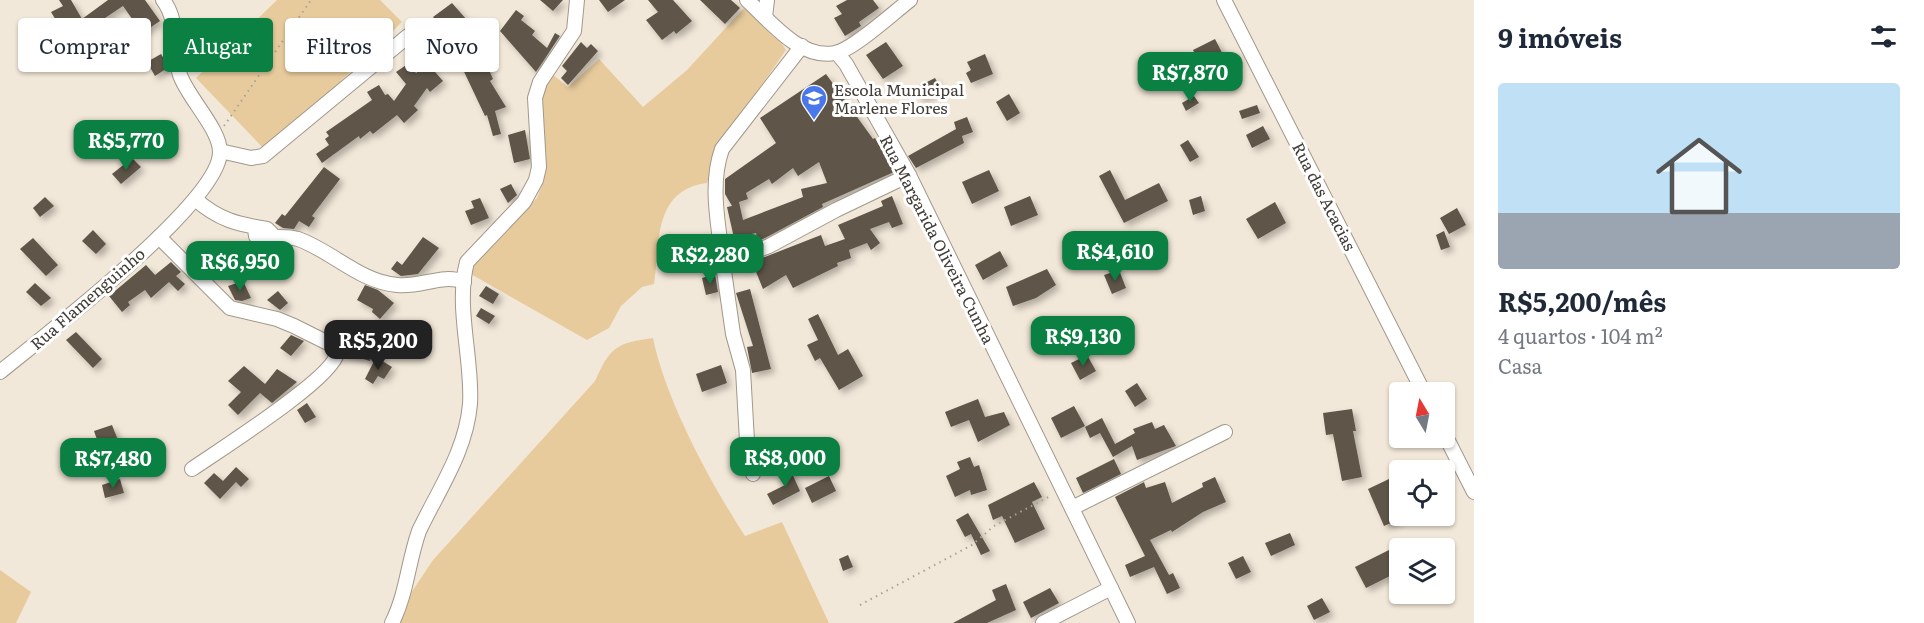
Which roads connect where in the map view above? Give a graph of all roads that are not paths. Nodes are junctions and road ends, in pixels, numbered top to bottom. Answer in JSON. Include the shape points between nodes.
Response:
{"nodes":[{"id":1,"x":164,"y":0,"type":"edge"},
{"id":2,"x":577,"y":0,"type":"edge"},
{"id":3,"x":747,"y":0,"type":"edge"},
{"id":4,"x":767,"y":0,"type":"edge"},
{"id":5,"x":910,"y":0,"type":"edge"},
{"id":6,"x":1224,"y":0,"type":"edge"},
{"id":7,"x":765,"y":17,"type":"junction"},
{"id":8,"x":405,"y":38,"type":"edge"},
{"id":9,"x":802,"y":46,"type":"junction"},
{"id":10,"x":837,"y":53,"type":"junction"},
{"id":11,"x":218,"y":144,"type":"junction"},
{"id":12,"x":909,"y":175,"type":"junction"},
{"id":13,"x":195,"y":200,"type":"junction"},
{"id":14,"x":159,"y":237,"type":"junction"},
{"id":15,"x":723,"y":264,"type":"junction"},
{"id":16,"x":464,"y":282,"type":"junction"},
{"id":17,"x":0,"y":372,"type":"edge"},
{"id":18,"x":1418,"y":382,"type":"edge"},
{"id":19,"x":1225,"y":432,"type":"dead end"},
{"id":20,"x":1452,"y":448,"type":"edge"},
{"id":21,"x":192,"y":469,"type":"dead end"},
{"id":22,"x":753,"y":474,"type":"dead end"},
{"id":23,"x":1474,"y":492,"type":"edge"},
{"id":24,"x":1072,"y":508,"type":"junction"},
{"id":25,"x":1111,"y":588,"type":"junction"},
{"id":26,"x":392,"y":623,"type":"edge"},
{"id":27,"x":1043,"y":623,"type":"edge"},
{"id":28,"x":1128,"y":623,"type":"edge"}],
"edges":[{"from":1,"to":11,"type":"street","via":[[173,20],[184,86]]},
{"from":2,"to":16,"type":"street","via":[[574,31],[540,82],[535,98],[539,168],[536,180],[524,202],[467,262]]},
{"from":3,"to":7,"type":"street"},
{"from":4,"to":7,"type":"street"},
{"from":5,"to":10,"type":"street"},
{"from":6,"to":18,"type":"street","name":"Rua das Acacias"},
{"from":7,"to":9,"type":"street"},
{"from":8,"to":11,"type":"street","via":[[263,156],[251,158]]},
{"from":9,"to":10,"type":"street","via":[[821,54]]},
{"from":9,"to":15,"type":"street","via":[[722,149],[715,183]]},
{"from":10,"to":12,"type":"street","name":"Rua Margarida Oliveira Cunha"},
{"from":11,"to":13,"type":"street","name":"Rua Flamenguinho","via":[[215,168]]},
{"from":12,"to":15,"type":"street","via":[[769,246]]},
{"from":12,"to":24,"type":"street","name":"Rua Margarida Oliveira Cunha"},
{"from":13,"to":14,"type":"street","name":"Rua Flamenguinho"},
{"from":13,"to":16,"type":"street","via":[[218,217],[267,229],[270,237],[297,239],[360,274],[396,286],[453,277]]},
{"from":14,"to":17,"type":"street","name":"Rua Flamenguinho"},
{"from":14,"to":21,"type":"street","via":[[230,308],[285,322],[332,345],[338,353],[336,360],[309,387]]},
{"from":15,"to":22,"type":"street","via":[[733,334],[743,370]]},
{"from":16,"to":26,"type":"street","via":[[470,403],[465,438],[419,531],[407,587]]},
{"from":19,"to":24,"type":"street"},
{"from":20,"to":23,"type":"street"},
{"from":24,"to":25,"type":"street","name":"Rua Margarida Oliveira Cunha"},
{"from":25,"to":27,"type":"street"},
{"from":25,"to":28,"type":"street","name":"Rua Margarida Oliveira Cunha"}]}
